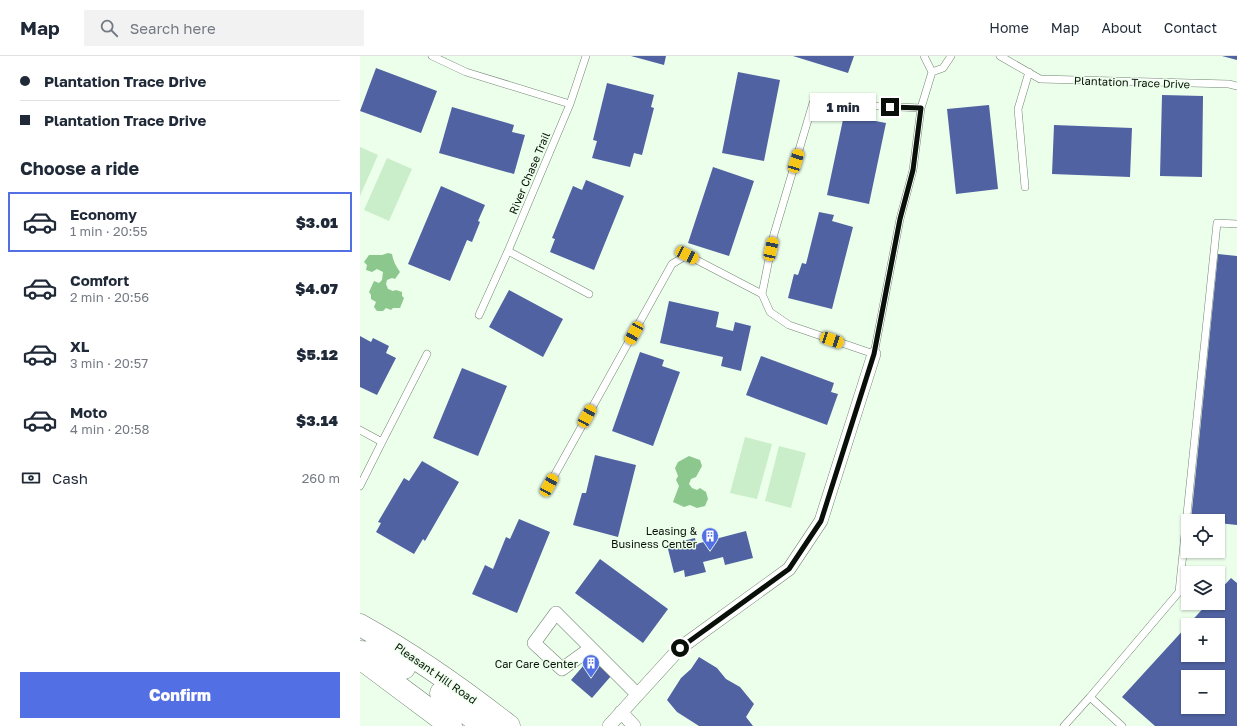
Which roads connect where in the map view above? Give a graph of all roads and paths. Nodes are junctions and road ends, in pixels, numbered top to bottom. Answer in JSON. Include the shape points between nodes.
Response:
{"nodes":[{"id":1,"x":432,"y":56,"type":"edge"},
{"id":2,"x":586,"y":56,"type":"edge"},
{"id":3,"x":924,"y":56,"type":"edge"},
{"id":4,"x":951,"y":56,"type":"edge"},
{"id":5,"x":1000,"y":56,"type":"edge"},
{"id":6,"x":932,"y":72,"type":"junction"},
{"id":7,"x":1029,"y":72,"type":"junction"},
{"id":8,"x":1237,"y":86,"type":"edge"},
{"id":9,"x":570,"y":104,"type":"junction"},
{"id":10,"x":921,"y":108,"type":"junction"},
{"id":11,"x":1025,"y":187,"type":"dead end"},
{"id":12,"x":1237,"y":224,"type":"edge"},
{"id":13,"x":508,"y":251,"type":"junction"},
{"id":14,"x":589,"y":294,"type":"dead end"},
{"id":15,"x":762,"y":294,"type":"junction"},
{"id":16,"x":479,"y":315,"type":"dead end"},
{"id":17,"x":427,"y":354,"type":"dead end"},
{"id":18,"x":874,"y":354,"type":"junction"},
{"id":19,"x":360,"y":430,"type":"edge"},
{"id":20,"x":382,"y":442,"type":"junction"},
{"id":21,"x":360,"y":486,"type":"edge"},
{"id":22,"x":549,"y":487,"type":"dead end"},
{"id":23,"x":360,"y":625,"type":"edge"},
{"id":24,"x":592,"y":648,"type":"junction"},
{"id":25,"x":360,"y":652,"type":"edge"},
{"id":26,"x":360,"y":658,"type":"edge"},
{"id":27,"x":637,"y":694,"type":"junction"},
{"id":28,"x":1090,"y":697,"type":"junction"},
{"id":29,"x":621,"y":712,"type":"junction"},
{"id":30,"x":451,"y":726,"type":"edge"},
{"id":31,"x":483,"y":726,"type":"edge"},
{"id":32,"x":509,"y":726,"type":"edge"},
{"id":33,"x":609,"y":726,"type":"edge"},
{"id":34,"x":634,"y":726,"type":"edge"},
{"id":35,"x":1064,"y":726,"type":"edge"},
{"id":36,"x":1122,"y":726,"type":"edge"}],
"edges":[{"from":1,"to":9,"type":"lane","via":[[466,72]]},
{"from":2,"to":9,"type":"lane","name":"River Chase Trail"},
{"from":3,"to":6,"type":"lane"},
{"from":4,"to":6,"type":"lane","via":[[943,68]]},
{"from":5,"to":7,"type":"lane","name":"Plantation Trace Drive"},
{"from":6,"to":10,"type":"lane"},
{"from":7,"to":8,"type":"lane","name":"Plantation Trace Drive","via":[[1040,79]]},
{"from":7,"to":11,"type":"lane","via":[[1018,109]]},
{"from":9,"to":13,"type":"lane","name":"River Chase Trail"},
{"from":10,"to":15,"type":"lane","via":[[813,103],[774,234]]},
{"from":10,"to":18,"type":"lane","via":[[913,170],[900,219]]},
{"from":12,"to":28,"type":"lane","via":[[1217,223],[1179,592]]},
{"from":13,"to":14,"type":"lane"},
{"from":13,"to":16,"type":"lane","name":"River Chase Trail"},
{"from":15,"to":18,"type":"lane","via":[[770,312],[789,325]]},
{"from":15,"to":22,"type":"lane","via":[[687,255],[672,264]]},
{"from":17,"to":20,"type":"lane"},
{"from":18,"to":27,"type":"street","via":[[821,521],[789,569],[680,648]]},
{"from":19,"to":20,"type":"lane"},
{"from":20,"to":21,"type":"lane"},
{"from":23,"to":32,"type":"highway","name":"Pleasant Hill Road","via":[[387,640]]},
{"from":24,"to":24,"type":"street","via":[[562,668],[534,643],[556,613]]},
{"from":24,"to":27,"type":"street"},
{"from":25,"to":31,"type":"highway","via":[[385,654]]},
{"from":26,"to":30,"type":"highway"},
{"from":27,"to":29,"type":"street"},
{"from":28,"to":35,"type":"lane"},
{"from":28,"to":36,"type":"lane"},
{"from":29,"to":33,"type":"street"},
{"from":29,"to":34,"type":"street"}]}
